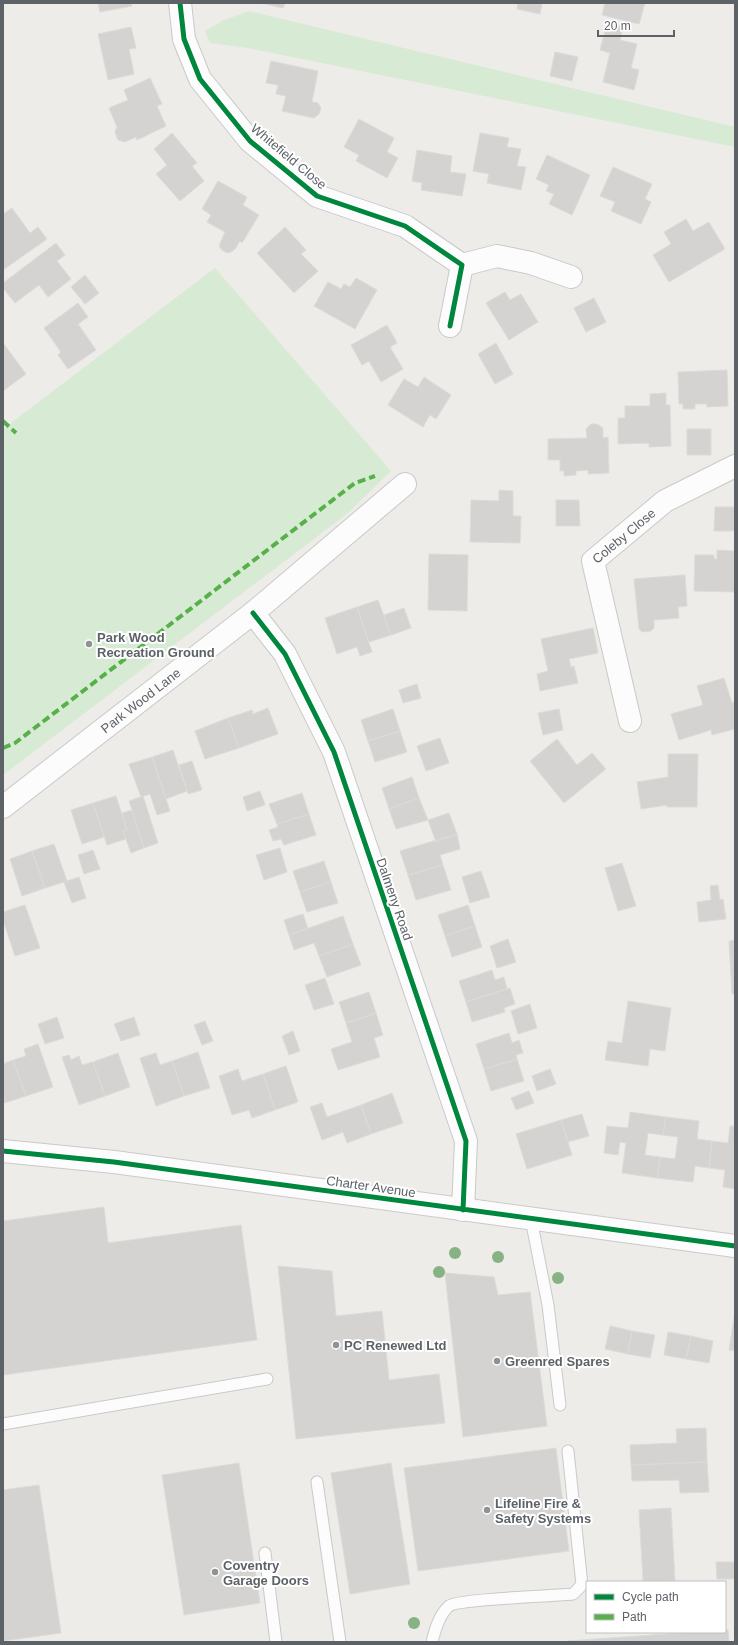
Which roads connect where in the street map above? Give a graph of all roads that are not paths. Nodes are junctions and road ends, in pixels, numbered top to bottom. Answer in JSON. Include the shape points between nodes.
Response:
{"nodes":[{"id":1,"x":180,"y":3,"type":"edge"},
{"id":2,"x":462,"y":265,"type":"junction"},
{"id":3,"x":571,"y":277,"type":"dead end"},
{"id":4,"x":450,"y":326,"type":"dead end"},
{"id":5,"x":735,"y":466,"type":"edge"},
{"id":6,"x":404,"y":484,"type":"dead end"},
{"id":7,"x":253,"y":613,"type":"junction"},
{"id":8,"x":630,"y":721,"type":"dead end"},
{"id":9,"x":3,"y":807,"type":"edge"},
{"id":10,"x":3,"y":1151,"type":"edge"},
{"id":11,"x":463,"y":1210,"type":"junction"},
{"id":12,"x":531,"y":1219,"type":"junction"},
{"id":13,"x":735,"y":1246,"type":"edge"},
{"id":14,"x":267,"y":1379,"type":"dead end"},
{"id":15,"x":560,"y":1405,"type":"dead end"},
{"id":16,"x":3,"y":1424,"type":"edge"},
{"id":17,"x":568,"y":1451,"type":"dead end"},
{"id":18,"x":317,"y":1482,"type":"dead end"},
{"id":19,"x":265,"y":1553,"type":"dead end"},
{"id":20,"x":276,"y":1642,"type":"edge"},
{"id":21,"x":340,"y":1642,"type":"edge"},
{"id":22,"x":432,"y":1642,"type":"edge"}],
"edges":[{"from":1,"to":2,"type":"street","name":"Whitefield Close","via":[[184,39],[200,79],[250,141],[317,196],[405,226]]},
{"from":2,"to":3,"type":"street","via":[[497,256],[532,263]]},
{"from":2,"to":4,"type":"street"},
{"from":5,"to":8,"type":"street","name":"Coleby Close","via":[[665,501],[593,561]]},
{"from":6,"to":7,"type":"street","name":"Park Wood Lane"},
{"from":7,"to":9,"type":"street","name":"Park Wood Lane"},
{"from":7,"to":11,"type":"street","name":"Dalmeny Road","via":[[285,654],[334,752],[466,1141]]},
{"from":10,"to":11,"type":"street","name":"Charter Avenue","via":[[114,1162]]},
{"from":11,"to":12,"type":"street","name":"Charter Avenue"},
{"from":12,"to":13,"type":"street","name":"Charter Avenue"},
{"from":12,"to":15,"type":"lane","via":[[548,1305]]},
{"from":14,"to":16,"type":"lane"},
{"from":17,"to":22,"type":"lane","via":[[582,1585],[573,1594],[480,1600],[450,1605],[443,1613]]},
{"from":18,"to":21,"type":"lane"},
{"from":19,"to":20,"type":"lane"}]}
